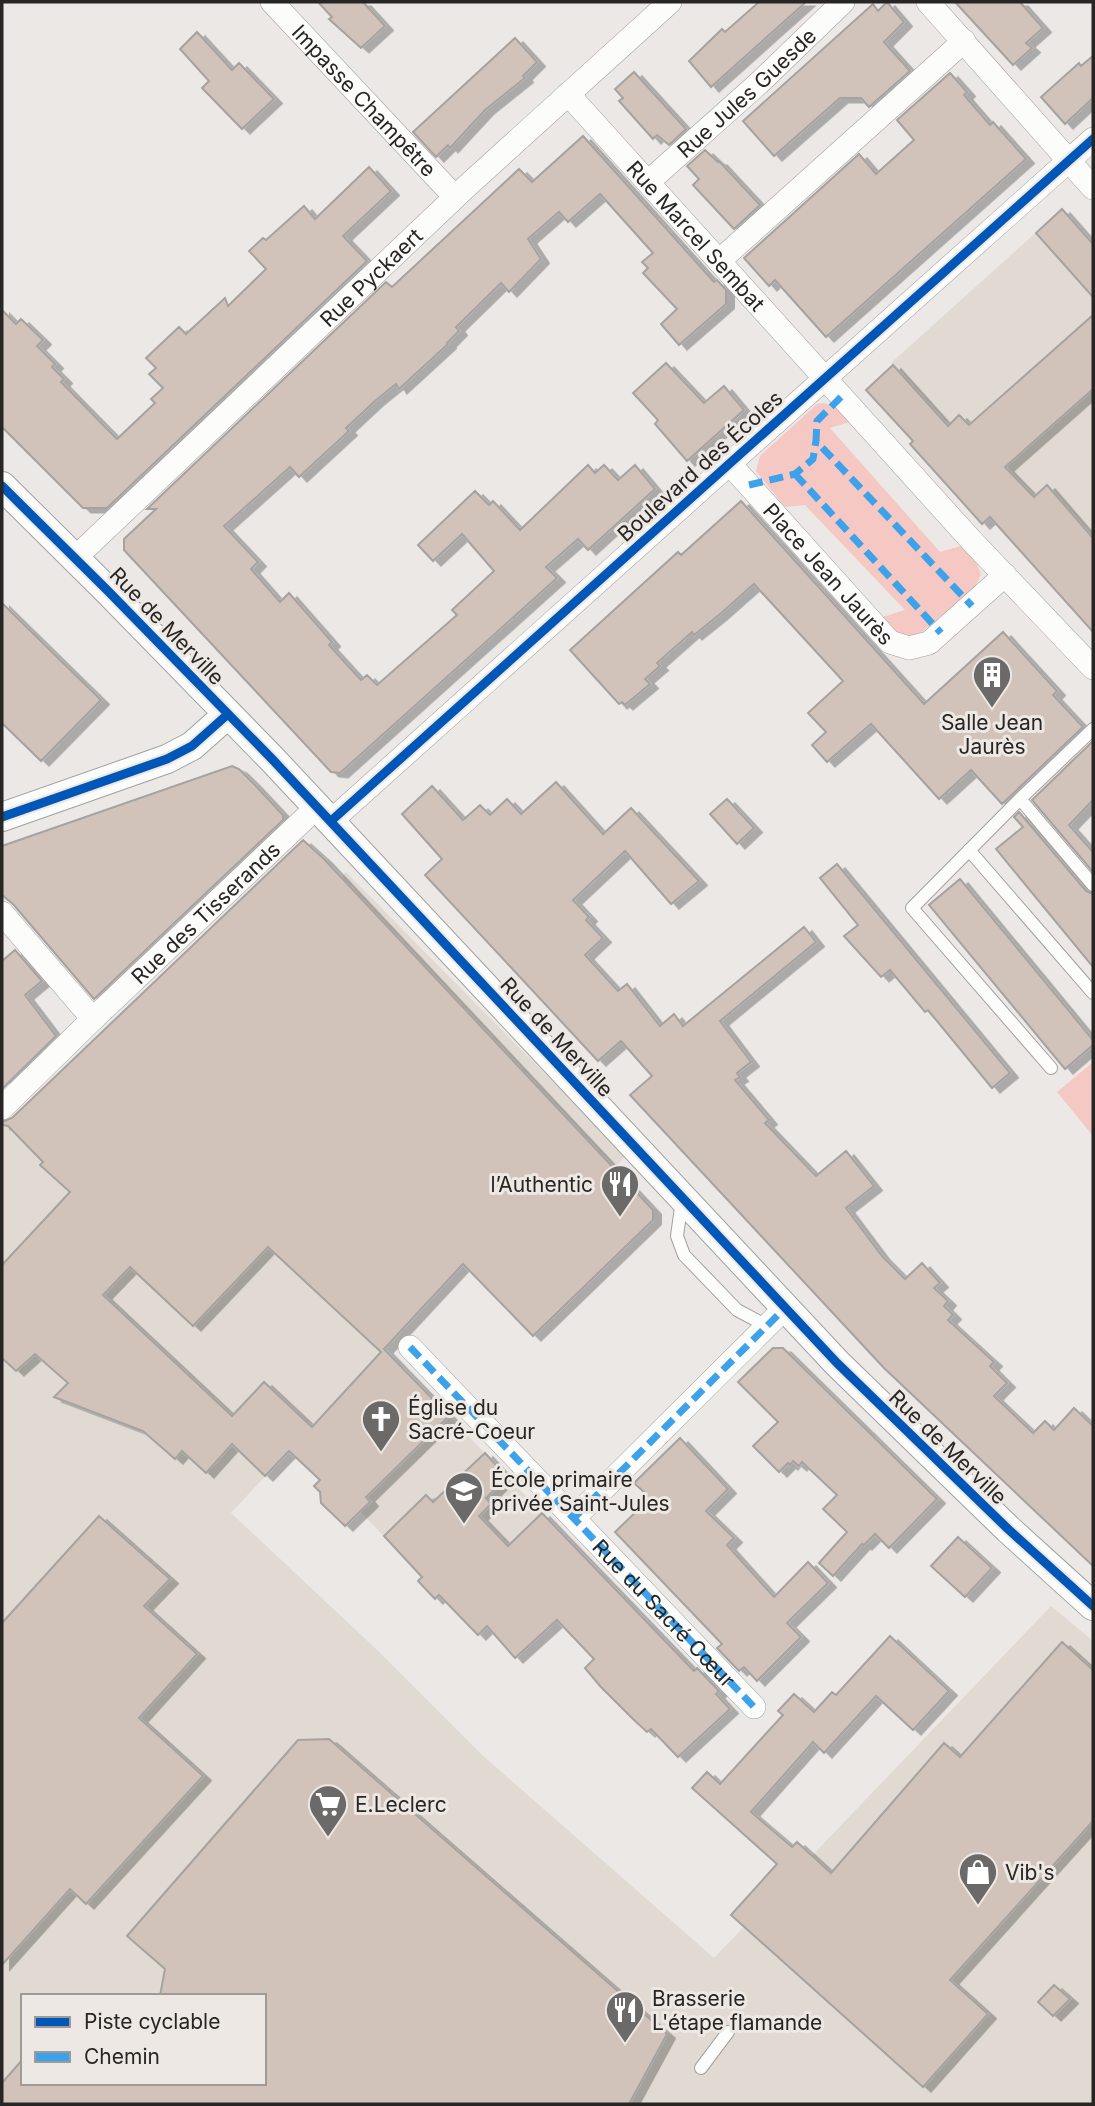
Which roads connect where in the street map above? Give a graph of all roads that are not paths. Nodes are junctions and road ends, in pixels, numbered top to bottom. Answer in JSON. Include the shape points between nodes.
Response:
{"nodes":[{"id":1,"x":272,"y":2,"type":"edge"},
{"id":2,"x":670,"y":2,"type":"edge"},
{"id":3,"x":843,"y":2,"type":"edge"},
{"id":4,"x":928,"y":2,"type":"edge"},
{"id":5,"x":964,"y":41,"type":"junction"},
{"id":6,"x":568,"y":94,"type":"junction"},
{"id":7,"x":1093,"y":139,"type":"edge"},
{"id":8,"x":1069,"y":160,"type":"junction"},
{"id":9,"x":648,"y":182,"type":"junction"},
{"id":10,"x":1093,"y":188,"type":"edge"},
{"id":11,"x":455,"y":197,"type":"junction"},
{"id":12,"x":719,"y":261,"type":"junction"},
{"id":13,"x":824,"y":378,"type":"junction"},
{"id":14,"x":729,"y":463,"type":"junction"},
{"id":15,"x":2,"y":486,"type":"edge"},
{"id":16,"x":75,"y":558,"type":"junction"},
{"id":17,"x":1005,"y":575,"type":"junction"},
{"id":18,"x":1093,"y":668,"type":"edge"},
{"id":19,"x":228,"y":714,"type":"junction"},
{"id":20,"x":1093,"y":729,"type":"edge"},
{"id":21,"x":1020,"y":799,"type":"junction"},
{"id":22,"x":324,"y":814,"type":"junction"},
{"id":23,"x":2,"y":817,"type":"edge"},
{"id":24,"x":969,"y":850,"type":"junction"},
{"id":25,"x":1093,"y":884,"type":"edge"},
{"id":26,"x":2,"y":913,"type":"edge"},
{"id":27,"x":1093,"y":993,"type":"edge"},
{"id":28,"x":93,"y":1019,"type":"junction"},
{"id":29,"x":1051,"y":1068,"type":"dead end"},
{"id":30,"x":2,"y":1108,"type":"edge"},
{"id":31,"x":682,"y":1198,"type":"junction"},
{"id":32,"x":776,"y":1317,"type":"junction"},
{"id":33,"x":410,"y":1347,"type":"dead end"},
{"id":34,"x":574,"y":1518,"type":"junction"},
{"id":35,"x":1093,"y":1606,"type":"edge"},
{"id":36,"x":754,"y":1707,"type":"dead end"},
{"id":37,"x":728,"y":2032,"type":"dead end"},
{"id":38,"x":701,"y":2068,"type":"dead end"}],
"edges":[{"from":1,"to":11,"type":"street","name":"Impasse Champêtre"},
{"from":2,"to":6,"type":"street","name":"Rue Pyckaert"},
{"from":3,"to":9,"type":"street","name":"Rue Jules Guesde"},
{"from":4,"to":5,"type":"street"},
{"from":5,"to":8,"type":"street"},
{"from":5,"to":12,"type":"street"},
{"from":6,"to":9,"type":"street","name":"Rue Marcel Sembat"},
{"from":6,"to":11,"type":"street","name":"Rue Pyckaert"},
{"from":7,"to":8,"type":"street","name":"Boulevard des Écoles"},
{"from":8,"to":10,"type":"street"},
{"from":8,"to":13,"type":"street","name":"Boulevard des Écoles"},
{"from":9,"to":12,"type":"street","name":"Rue Marcel Sembat"},
{"from":11,"to":16,"type":"street","name":"Rue Pyckaert"},
{"from":12,"to":13,"type":"street","name":"Rue Marcel Sembat"},
{"from":13,"to":14,"type":"street","name":"Boulevard des Écoles"},
{"from":13,"to":17,"type":"street"},
{"from":14,"to":17,"type":"street","name":"Place Jean Jaurès","via":[[890,642],[900,647],[919,646],[936,638]]},
{"from":14,"to":22,"type":"street","name":"Boulevard des Écoles","via":[[575,603]]},
{"from":15,"to":16,"type":"street","name":"Rue de Merville"},
{"from":16,"to":19,"type":"street","name":"Rue de Merville"},
{"from":17,"to":18,"type":"street"},
{"from":19,"to":22,"type":"street","name":"Rue de Merville"},
{"from":19,"to":23,"type":"street","via":[[192,746],[167,759]]},
{"from":20,"to":21,"type":"lane"},
{"from":21,"to":24,"type":"lane"},
{"from":21,"to":25,"type":"lane"},
{"from":22,"to":28,"type":"street","name":"Rue des Tisserands"},
{"from":22,"to":31,"type":"street","name":"Rue de Merville"},
{"from":24,"to":27,"type":"lane"},
{"from":24,"to":29,"type":"lane","via":[[912,908]]},
{"from":26,"to":28,"type":"street"},
{"from":28,"to":30,"type":"street","name":"Rue des Tisserands"},
{"from":31,"to":32,"type":"street","name":"Rue de Merville"},
{"from":31,"to":32,"type":"lane","via":[[677,1236],[684,1255],[729,1303]]},
{"from":32,"to":34,"type":"street"},
{"from":32,"to":35,"type":"street","name":"Rue de Merville","via":[[875,1400]]},
{"from":33,"to":34,"type":"street","name":"Rue du Sacré Cœur"},
{"from":34,"to":36,"type":"street","name":"Rue du Sacré Cœur"},
{"from":37,"to":38,"type":"lane"}]}
